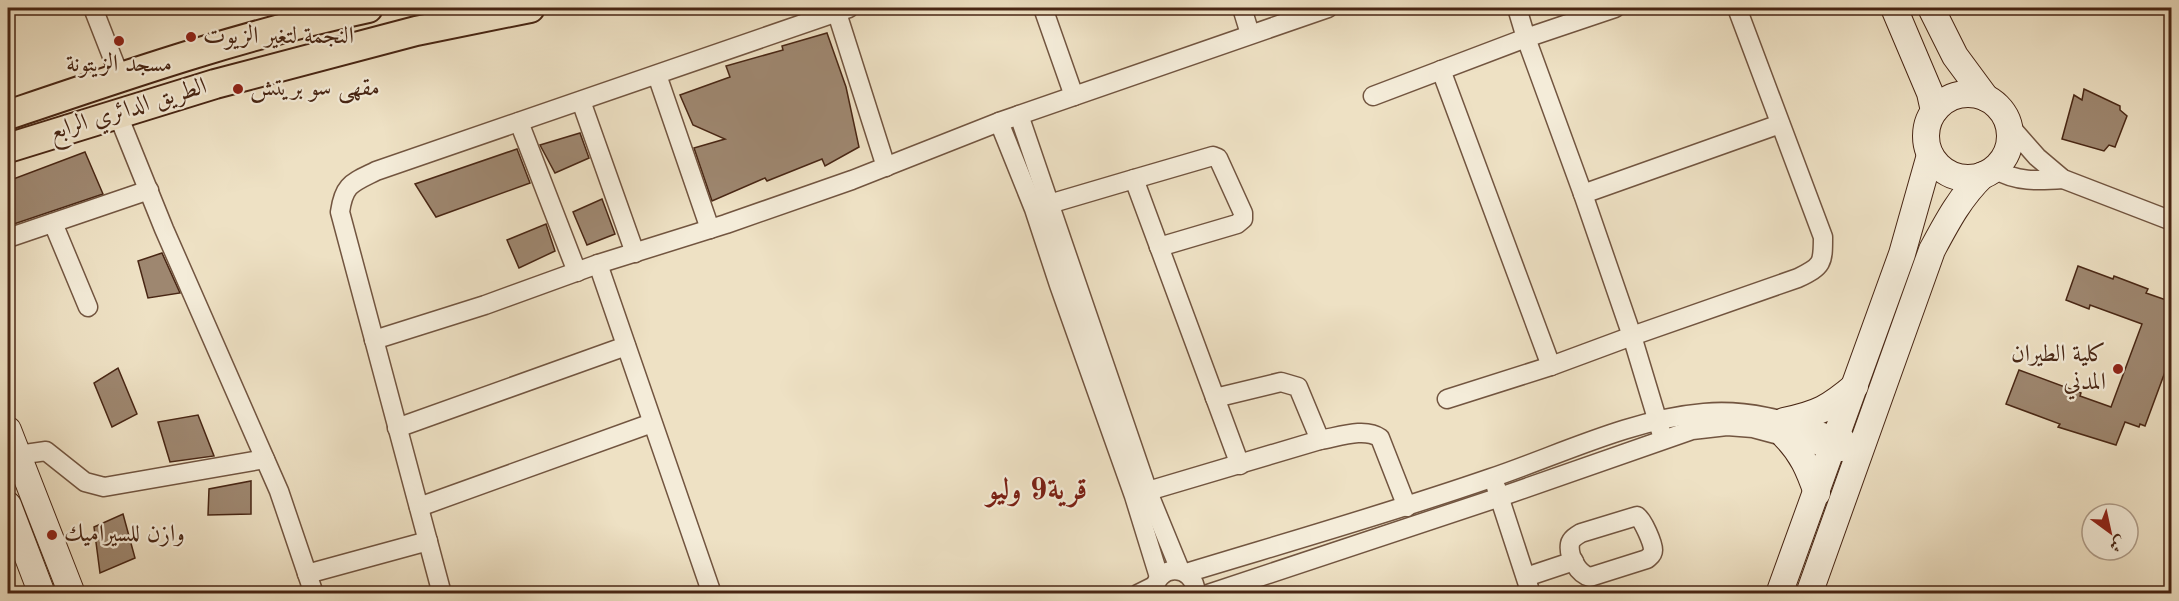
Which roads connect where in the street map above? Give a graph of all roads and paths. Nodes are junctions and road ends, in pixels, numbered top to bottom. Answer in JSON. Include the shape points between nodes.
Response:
{"nodes":[{"id":1,"x":93,"y":8,"type":"edge"},
{"id":2,"x":368,"y":8,"type":"edge"},
{"id":3,"x":530,"y":8,"type":"edge"},
{"id":4,"x":1043,"y":8,"type":"edge"},
{"id":5,"x":1242,"y":8,"type":"edge"},
{"id":6,"x":1328,"y":8,"type":"edge"},
{"id":7,"x":1517,"y":8,"type":"edge"},
{"id":8,"x":1615,"y":8,"type":"edge"},
{"id":9,"x":1737,"y":8,"type":"edge"},
{"id":10,"x":1894,"y":8,"type":"edge"},
{"id":11,"x":1931,"y":8,"type":"edge"},
{"id":12,"x":843,"y":10,"type":"edge"},
{"id":13,"x":323,"y":12,"type":"edge"},
{"id":14,"x":1250,"y":34,"type":"junction"},
{"id":15,"x":1526,"y":38,"type":"junction"},
{"id":16,"x":1441,"y":70,"type":"junction"},
{"id":17,"x":657,"y":75,"type":"junction"},
{"id":18,"x":120,"y":77,"type":"junction"},
{"id":19,"x":1074,"y":96,"type":"junction"},
{"id":20,"x":1374,"y":96,"type":"dead end"},
{"id":21,"x":1986,"y":98,"type":"junction"},
{"id":22,"x":581,"y":101,"type":"junction"},
{"id":23,"x":1934,"y":111,"type":"junction"},
{"id":24,"x":9,"y":114,"type":"edge"},
{"id":25,"x":118,"y":115,"type":"junction"},
{"id":26,"x":1019,"y":115,"type":"junction"},
{"id":27,"x":519,"y":122,"type":"junction"},
{"id":28,"x":999,"y":122,"type":"junction"},
{"id":29,"x":1780,"y":124,"type":"junction"},
{"id":30,"x":2008,"y":124,"type":"junction"},
{"id":31,"x":38,"y":138,"type":"junction"},
{"id":32,"x":8,"y":148,"type":"edge"},
{"id":33,"x":1930,"y":154,"type":"junction"},
{"id":34,"x":8,"y":157,"type":"edge"},
{"id":35,"x":886,"y":167,"type":"junction"},
{"id":36,"x":1988,"y":172,"type":"junction"},
{"id":37,"x":1134,"y":179,"type":"junction"},
{"id":38,"x":2063,"y":179,"type":"junction"},
{"id":39,"x":149,"y":190,"type":"junction"},
{"id":40,"x":1583,"y":194,"type":"junction"},
{"id":41,"x":1043,"y":206,"type":"junction"},
{"id":42,"x":2172,"y":221,"type":"edge"},
{"id":43,"x":53,"y":223,"type":"junction"},
{"id":44,"x":710,"y":229,"type":"junction"},
{"id":45,"x":8,"y":238,"type":"edge"},
{"id":46,"x":1160,"y":247,"type":"junction"},
{"id":47,"x":635,"y":253,"type":"junction"},
{"id":48,"x":598,"y":264,"type":"junction"},
{"id":49,"x":577,"y":272,"type":"junction"},
{"id":50,"x":88,"y":307,"type":"dead end"},
{"id":51,"x":1632,"y":336,"type":"junction"},
{"id":52,"x":374,"y":340,"type":"junction"},
{"id":53,"x":626,"y":346,"type":"junction"},
{"id":54,"x":1551,"y":366,"type":"junction"},
{"id":55,"x":1855,"y":386,"type":"junction"},
{"id":56,"x":1215,"y":398,"type":"junction"},
{"id":57,"x":1447,"y":399,"type":"dead end"},
{"id":58,"x":652,"y":423,"type":"junction"},
{"id":59,"x":397,"y":428,"type":"junction"},
{"id":60,"x":1784,"y":428,"type":"junction"},
{"id":61,"x":8,"y":430,"type":"edge"},
{"id":62,"x":1660,"y":430,"type":"junction"},
{"id":63,"x":1320,"y":440,"type":"junction"},
{"id":64,"x":1835,"y":442,"type":"junction"},
{"id":65,"x":1862,"y":451,"type":"junction"},
{"id":66,"x":18,"y":455,"type":"junction"},
{"id":67,"x":265,"y":459,"type":"junction"},
{"id":68,"x":1240,"y":465,"type":"junction"},
{"id":69,"x":1493,"y":477,"type":"junction"},
{"id":70,"x":1817,"y":493,"type":"junction"},
{"id":71,"x":1141,"y":494,"type":"junction"},
{"id":72,"x":1500,"y":497,"type":"junction"},
{"id":73,"x":8,"y":505,"type":"edge"},
{"id":74,"x":419,"y":507,"type":"junction"},
{"id":75,"x":1407,"y":507,"type":"junction"},
{"id":76,"x":428,"y":541,"type":"junction"},
{"id":77,"x":1574,"y":561,"type":"dead end"},
{"id":78,"x":1183,"y":572,"type":"junction"},
{"id":79,"x":307,"y":574,"type":"junction"},
{"id":80,"x":1528,"y":585,"type":"edge"},
{"id":81,"x":1151,"y":588,"type":"edge"},
{"id":82,"x":42,"y":594,"type":"edge"},
{"id":83,"x":72,"y":594,"type":"edge"},
{"id":84,"x":314,"y":594,"type":"edge"},
{"id":85,"x":442,"y":594,"type":"edge"},
{"id":86,"x":712,"y":594,"type":"edge"},
{"id":87,"x":1196,"y":594,"type":"edge"},
{"id":88,"x":1208,"y":594,"type":"edge"},
{"id":89,"x":1779,"y":594,"type":"edge"},
{"id":90,"x":1809,"y":594,"type":"edge"}],
"edges":[{"from":1,"to":18,"type":"street"},
{"from":2,"to":13,"type":"main road","name":"الطريق الدائري الرابع"},
{"from":3,"to":25,"type":"main road","name":"الطريق الدائري الرابع","via":[[405,34],[215,84]]},
{"from":4,"to":19,"type":"street"},
{"from":5,"to":14,"type":"street"},
{"from":6,"to":14,"type":"street"},
{"from":7,"to":15,"type":"street"},
{"from":8,"to":15,"type":"street"},
{"from":9,"to":29,"type":"street"},
{"from":10,"to":23,"type":"street"},
{"from":11,"to":21,"type":"street","via":[[1955,56]]},
{"from":12,"to":17,"type":"street"},
{"from":12,"to":35,"type":"street"},
{"from":13,"to":18,"type":"main road","name":"الطريق الدائري الرابع"},
{"from":14,"to":19,"type":"street"},
{"from":15,"to":16,"type":"street"},
{"from":15,"to":40,"type":"street"},
{"from":16,"to":20,"type":"street"},
{"from":16,"to":54,"type":"street"},
{"from":17,"to":22,"type":"street"},
{"from":17,"to":44,"type":"street"},
{"from":18,"to":24,"type":"main road","name":"الطريق الدائري الرابع"},
{"from":19,"to":26,"type":"street"},
{"from":21,"to":23,"type":"street","via":[[1972,94],[1957,96]]},
{"from":21,"to":30,"type":"street","via":[[1996,105]]},
{"from":22,"to":27,"type":"street"},
{"from":22,"to":47,"type":"street"},
{"from":23,"to":33,"type":"street","via":[[1926,132]]},
{"from":25,"to":31,"type":"main road","name":"الطريق الدائري الرابع"},
{"from":25,"to":39,"type":"street"},
{"from":26,"to":28,"type":"street"},
{"from":26,"to":41,"type":"street"},
{"from":27,"to":49,"type":"street"},
{"from":27,"to":52,"type":"street","via":[[376,171],[347,187],[340,212]]},
{"from":28,"to":35,"type":"street"},
{"from":28,"to":41,"type":"street"},
{"from":29,"to":40,"type":"street"},
{"from":29,"to":51,"type":"street","via":[[1823,237],[1823,259],[1798,278]]},
{"from":30,"to":36,"type":"street","via":[[2007,149],[2002,160]]},
{"from":30,"to":38,"type":"street"},
{"from":31,"to":32,"type":"main road","name":"الطريق الدائري الرابع"},
{"from":31,"to":34,"type":"main road"},
{"from":33,"to":36,"type":"street","via":[[1937,165],[1959,177],[1971,178]]},
{"from":33,"to":55,"type":"street","via":[[1902,254]]},
{"from":35,"to":44,"type":"street"},
{"from":36,"to":38,"type":"street","via":[[2020,180]]},
{"from":36,"to":65,"type":"street","via":[[1968,189],[1932,250]]},
{"from":37,"to":41,"type":"street"},
{"from":37,"to":46,"type":"street"},
{"from":37,"to":46,"type":"street","via":[[1213,156],[1218,158],[1244,213],[1237,224]]},
{"from":38,"to":42,"type":"street"},
{"from":39,"to":43,"type":"street"},
{"from":39,"to":67,"type":"street"},
{"from":40,"to":51,"type":"street"},
{"from":41,"to":71,"type":"street","via":[[1059,285]]},
{"from":43,"to":45,"type":"street"},
{"from":43,"to":50,"type":"street"},
{"from":44,"to":47,"type":"street"},
{"from":46,"to":56,"type":"street"},
{"from":47,"to":48,"type":"street"},
{"from":48,"to":49,"type":"street"},
{"from":48,"to":53,"type":"street"},
{"from":49,"to":52,"type":"street"},
{"from":51,"to":54,"type":"street"},
{"from":51,"to":62,"type":"street"},
{"from":52,"to":59,"type":"street"},
{"from":53,"to":58,"type":"street"},
{"from":53,"to":59,"type":"street"},
{"from":54,"to":57,"type":"street"},
{"from":55,"to":60,"type":"street","via":[[1833,404]]},
{"from":55,"to":64,"type":"street"},
{"from":56,"to":63,"type":"street","via":[[1281,382],[1291,384],[1298,387]]},
{"from":56,"to":68,"type":"street"},
{"from":58,"to":74,"type":"street"},
{"from":58,"to":86,"type":"street"},
{"from":59,"to":74,"type":"street"},
{"from":60,"to":62,"type":"street","via":[[1765,416],[1734,412],[1702,413]]},
{"from":60,"to":64,"type":"street"},
{"from":60,"to":70,"type":"street","via":[[1804,460]]},
{"from":61,"to":66,"type":"street"},
{"from":62,"to":69,"type":"street","via":[[1616,433]]},
{"from":62,"to":72,"type":"street"},
{"from":63,"to":68,"type":"street"},
{"from":63,"to":75,"type":"street","via":[[1363,433],[1377,435]]},
{"from":64,"to":65,"type":"street"},
{"from":64,"to":70,"type":"street"},
{"from":65,"to":90,"type":"street"},
{"from":66,"to":67,"type":"street","via":[[46,451],[85,482],[104,487]]},
{"from":66,"to":83,"type":"street"},
{"from":67,"to":79,"type":"street"},
{"from":68,"to":71,"type":"street"},
{"from":69,"to":72,"type":"street"},
{"from":69,"to":75,"type":"street"},
{"from":70,"to":89,"type":"street"},
{"from":71,"to":78,"type":"street"},
{"from":71,"to":81,"type":"street"},
{"from":72,"to":80,"type":"street"},
{"from":72,"to":88,"type":"street"},
{"from":73,"to":82,"type":"street"},
{"from":74,"to":76,"type":"street"},
{"from":75,"to":78,"type":"street"},
{"from":76,"to":79,"type":"street"},
{"from":76,"to":85,"type":"street"},
{"from":77,"to":80,"type":"street"},
{"from":78,"to":81,"type":"street","via":[[1169,571]]},
{"from":78,"to":87,"type":"street","via":[[1194,581]]},
{"from":79,"to":84,"type":"street"}]}
